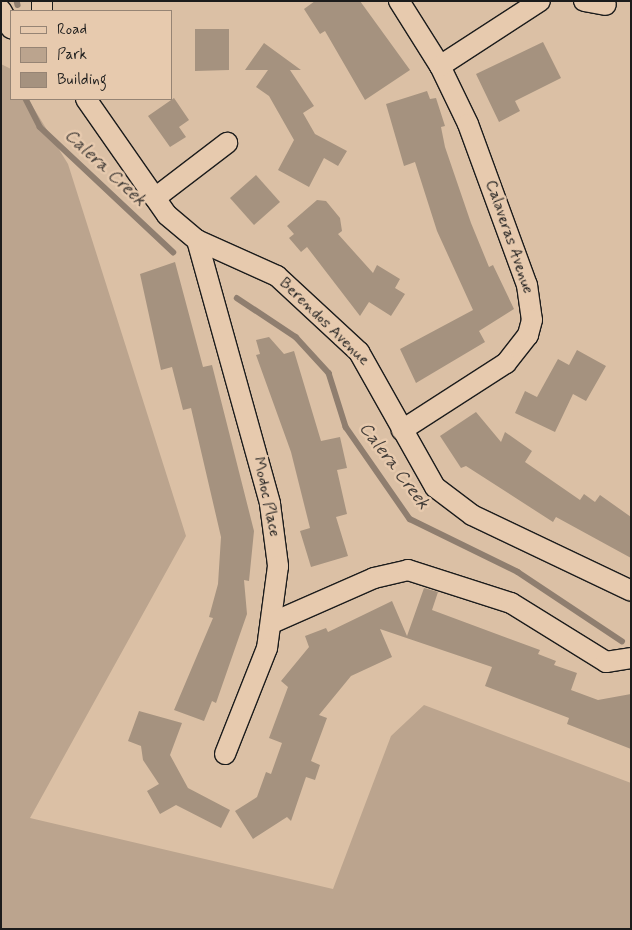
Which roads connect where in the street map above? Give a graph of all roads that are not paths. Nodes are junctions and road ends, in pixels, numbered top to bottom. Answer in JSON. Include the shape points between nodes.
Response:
{"nodes":[{"id":1,"x":399,"y":1,"type":"edge"},
{"id":2,"x":540,"y":1,"type":"edge"},
{"id":3,"x":584,"y":1,"type":"edge"},
{"id":4,"x":606,"y":5,"type":"dead end"},
{"id":5,"x":1,"y":10,"type":"edge"},
{"id":6,"x":10,"y":26,"type":"edge"},
{"id":7,"x":440,"y":66,"type":"junction"},
{"id":8,"x":87,"y":100,"type":"edge"},
{"id":9,"x":226,"y":143,"type":"dead end"},
{"id":10,"x":155,"y":198,"type":"junction"},
{"id":11,"x":197,"y":240,"type":"junction"},
{"id":12,"x":402,"y":430,"type":"junction"},
{"id":13,"x":631,"y":591,"type":"edge"},
{"id":14,"x":274,"y":622,"type":"junction"},
{"id":15,"x":631,"y":658,"type":"edge"},
{"id":16,"x":225,"y":754,"type":"dead end"}],
"edges":[{"from":1,"to":7,"type":"street","name":"Calaveras Avenue"},
{"from":2,"to":7,"type":"street"},
{"from":3,"to":4,"type":"street"},
{"from":5,"to":6,"type":"street"},
{"from":7,"to":12,"type":"street","name":"Calaveras Avenue","via":[[486,170],[527,285],[532,320],[528,335],[506,363]]},
{"from":8,"to":10,"type":"street","name":"Berendos Avenue"},
{"from":9,"to":10,"type":"street"},
{"from":10,"to":11,"type":"street","name":"Berendos Avenue"},
{"from":11,"to":12,"type":"street","name":"Berendos Avenue","via":[[277,276],[296,290],[359,352]]},
{"from":11,"to":14,"type":"street","name":"Modoc Place","via":[[270,504],[278,566]]},
{"from":12,"to":13,"type":"street","name":"Berendos Avenue","via":[[422,469],[451,502]]},
{"from":14,"to":15,"type":"street","via":[[374,578],[408,570],[511,603],[606,662]]},
{"from":14,"to":16,"type":"street","name":"Modoc Place"}]}
